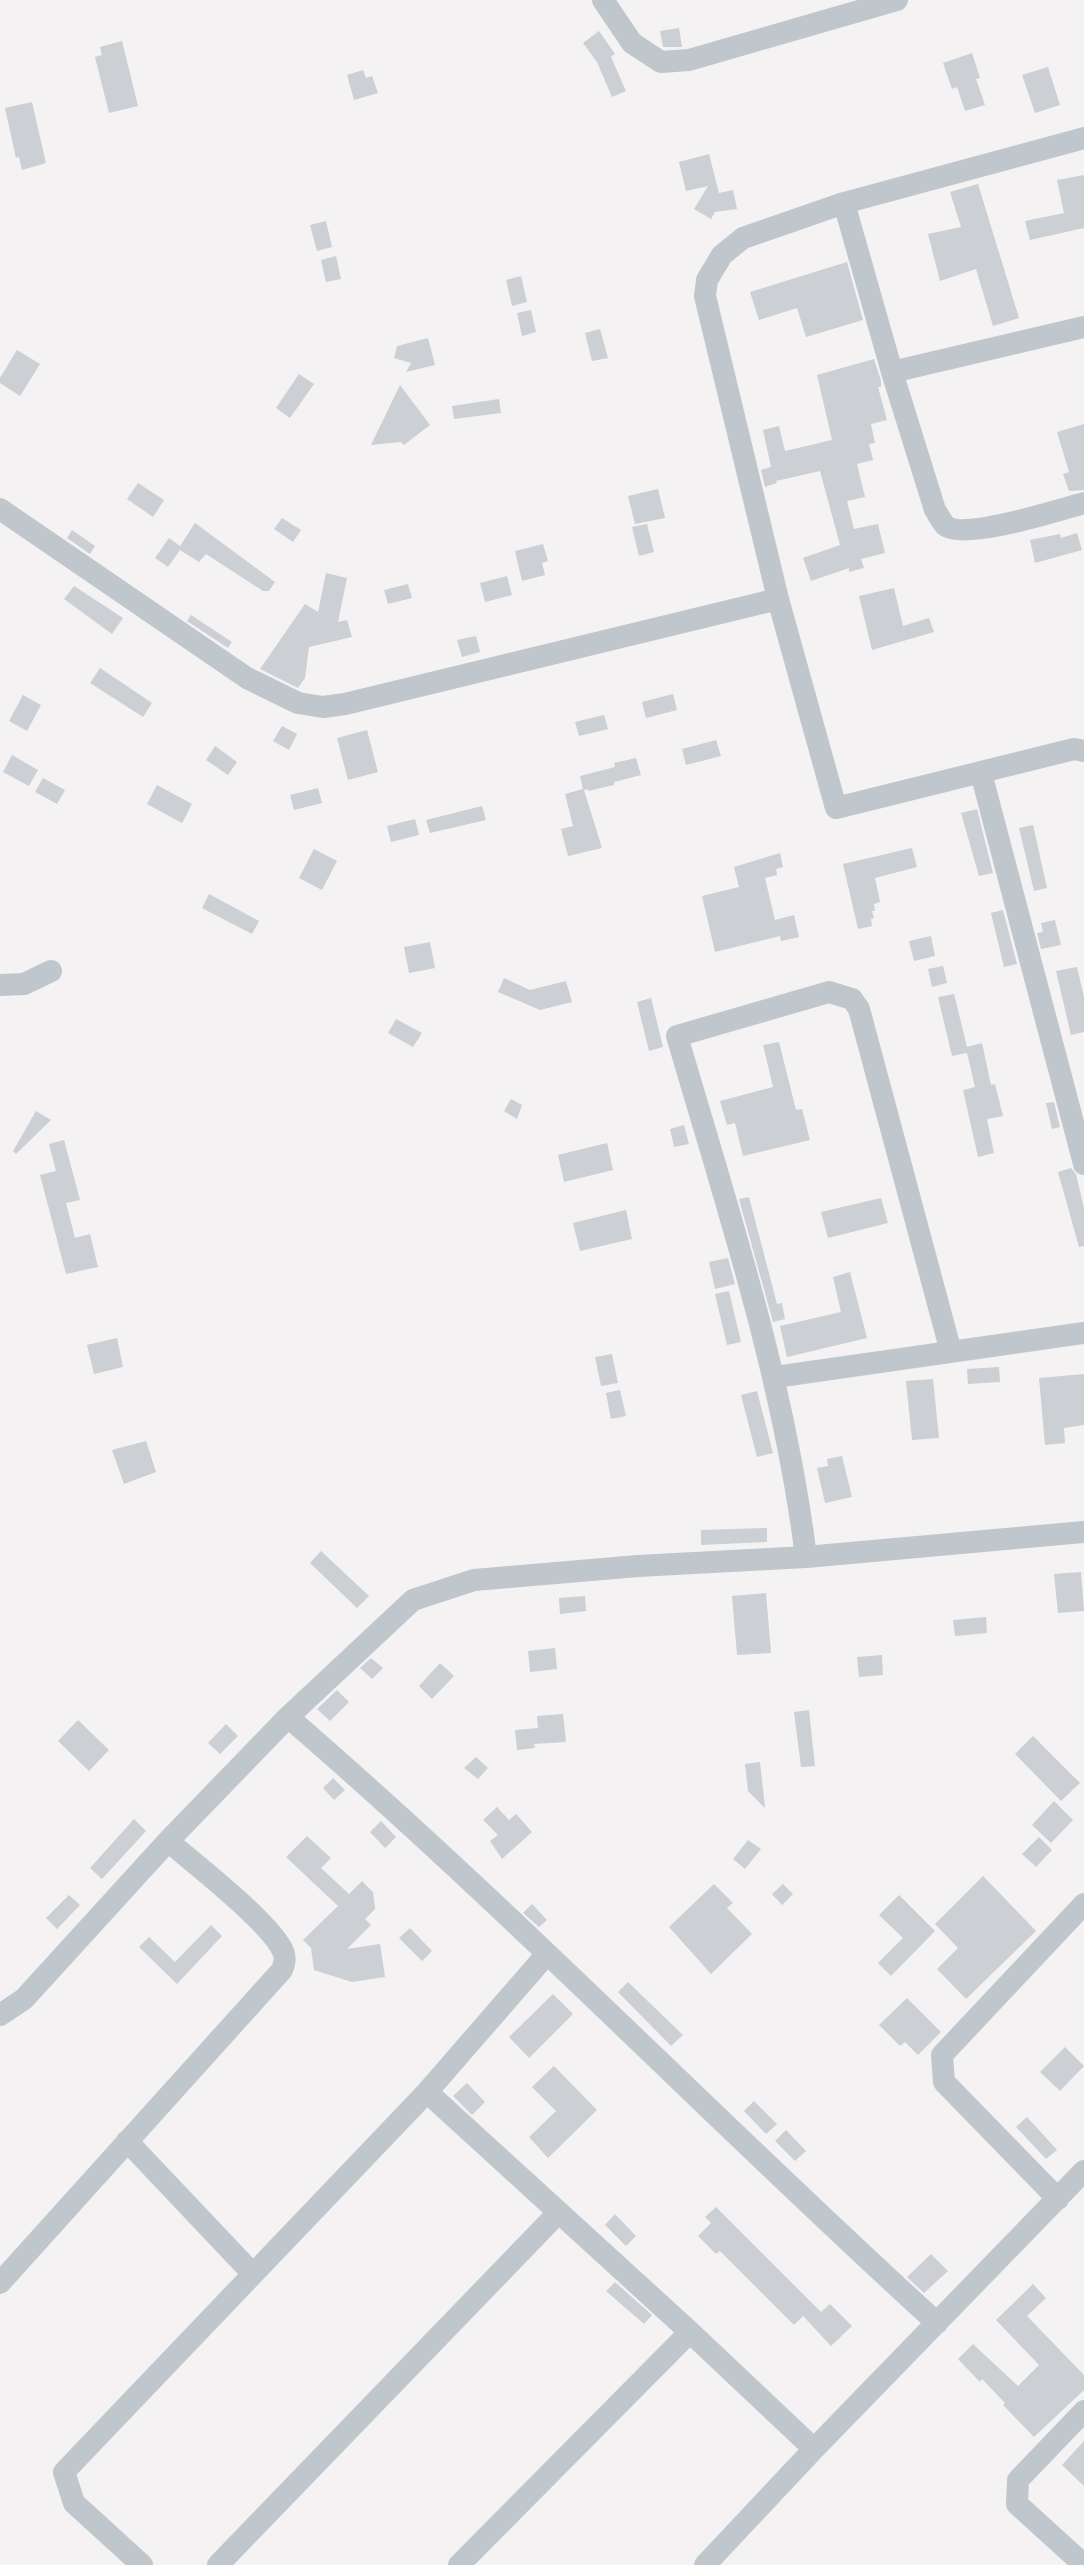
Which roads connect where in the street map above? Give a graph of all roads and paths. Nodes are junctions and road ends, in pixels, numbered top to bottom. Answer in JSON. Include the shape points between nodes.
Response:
{"nodes":[{"id":1,"x":603,"y":0,"type":"edge"},
{"id":2,"x":897,"y":0,"type":"edge"},
{"id":3,"x":1084,"y":138,"type":"edge"},
{"id":4,"x":844,"y":203,"type":"junction"},
{"id":5,"x":1084,"y":327,"type":"edge"},
{"id":6,"x":892,"y":372,"type":"junction"},
{"id":7,"x":1084,"y":503,"type":"edge"},
{"id":8,"x":0,"y":509,"type":"edge"},
{"id":9,"x":778,"y":599,"type":"junction"},
{"id":10,"x":1084,"y":751,"type":"edge"},
{"id":11,"x":981,"y":773,"type":"junction"},
{"id":12,"x":51,"y":971,"type":"dead end"},
{"id":13,"x":0,"y":986,"type":"edge"},
{"id":14,"x":1084,"y":1164,"type":"edge"},
{"id":15,"x":1084,"y":1333,"type":"edge"},
{"id":16,"x":951,"y":1352,"type":"junction"},
{"id":17,"x":774,"y":1377,"type":"junction"},
{"id":18,"x":1084,"y":1532,"type":"edge"},
{"id":19,"x":806,"y":1557,"type":"junction"},
{"id":20,"x":288,"y":1717,"type":"junction"},
{"id":21,"x":168,"y":1841,"type":"junction"},
{"id":22,"x":1084,"y":1904,"type":"edge"},
{"id":23,"x":546,"y":1955,"type":"junction"},
{"id":24,"x":2,"y":2009,"type":"edge"},
{"id":25,"x":427,"y":2092,"type":"junction"},
{"id":26,"x":127,"y":2141,"type":"junction"},
{"id":27,"x":1084,"y":2171,"type":"edge"},
{"id":28,"x":1058,"y":2199,"type":"junction"},
{"id":29,"x":558,"y":2213,"type":"junction"},
{"id":30,"x":252,"y":2273,"type":"junction"},
{"id":31,"x":0,"y":2283,"type":"edge"},
{"id":32,"x":937,"y":2323,"type":"junction"},
{"id":33,"x":690,"y":2332,"type":"junction"},
{"id":34,"x":1084,"y":2411,"type":"edge"},
{"id":35,"x":814,"y":2449,"type":"junction"},
{"id":36,"x":142,"y":2565,"type":"edge"},
{"id":37,"x":218,"y":2565,"type":"edge"},
{"id":38,"x":459,"y":2565,"type":"edge"},
{"id":39,"x":705,"y":2565,"type":"edge"},
{"id":40,"x":1084,"y":2565,"type":"edge"}],
"edges":[{"from":1,"to":2,"type":"street","via":[[632,43],[661,62],[689,60]]},
{"from":3,"to":4,"type":"street"},
{"from":4,"to":6,"type":"street"},
{"from":4,"to":9,"type":"street","via":[[743,238],[722,255],[707,280],[705,296]]},
{"from":5,"to":6,"type":"street"},
{"from":6,"to":7,"type":"street","via":[[935,510],[945,526],[963,531],[983,529]]},
{"from":8,"to":9,"type":"street","via":[[247,678],[298,703],[323,707]]},
{"from":9,"to":11,"type":"street","via":[[836,808]]},
{"from":10,"to":11,"type":"street","via":[[1074,749]]},
{"from":11,"to":14,"type":"street"},
{"from":12,"to":13,"type":"street","via":[[24,984]]},
{"from":15,"to":16,"type":"street"},
{"from":16,"to":17,"type":"street"},
{"from":16,"to":17,"type":"street","via":[[859,1009],[852,999],[829,992],[677,1036]]},
{"from":17,"to":19,"type":"street"},
{"from":18,"to":19,"type":"street"},
{"from":19,"to":20,"type":"street","via":[[474,1580],[413,1600]]},
{"from":20,"to":21,"type":"street"},
{"from":20,"to":23,"type":"street","via":[[375,1792]]},
{"from":21,"to":24,"type":"street","via":[[24,1999]]},
{"from":21,"to":26,"type":"street","via":[[261,1923],[286,1959],[272,1982]]},
{"from":22,"to":28,"type":"street","via":[[942,2055],[944,2082]]},
{"from":23,"to":25,"type":"street"},
{"from":23,"to":32,"type":"street","via":[[813,2211]]},
{"from":25,"to":29,"type":"street"},
{"from":25,"to":30,"type":"street"},
{"from":26,"to":30,"type":"street"},
{"from":26,"to":31,"type":"street"},
{"from":27,"to":28,"type":"street"},
{"from":28,"to":32,"type":"street"},
{"from":29,"to":33,"type":"street"},
{"from":29,"to":37,"type":"street"},
{"from":30,"to":36,"type":"street","via":[[64,2472],[74,2503]]},
{"from":32,"to":35,"type":"street"},
{"from":33,"to":35,"type":"street"},
{"from":33,"to":38,"type":"street"},
{"from":34,"to":40,"type":"street","via":[[1018,2480],[1017,2504]]},
{"from":35,"to":39,"type":"street"}]}
